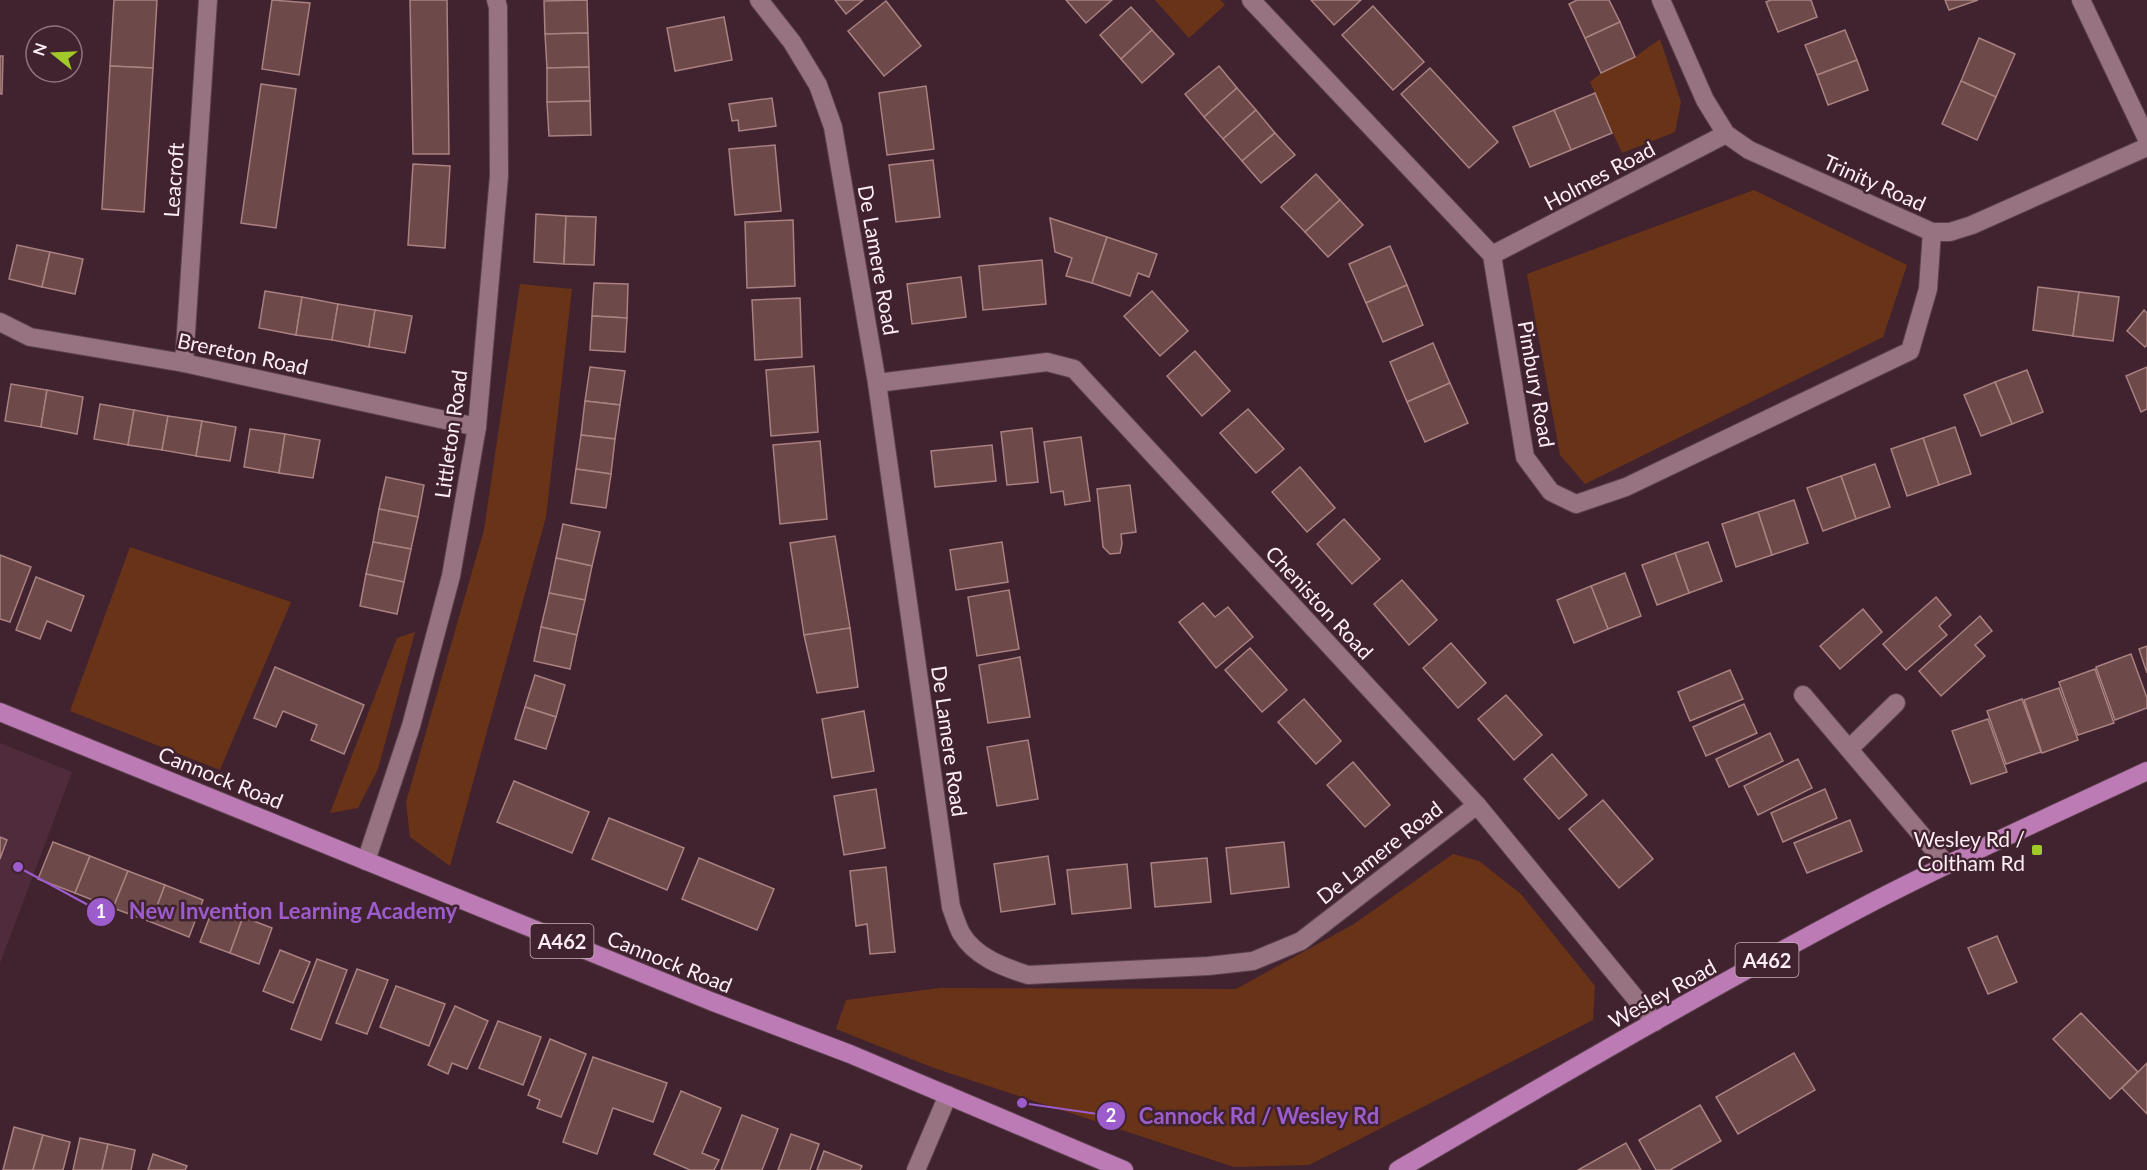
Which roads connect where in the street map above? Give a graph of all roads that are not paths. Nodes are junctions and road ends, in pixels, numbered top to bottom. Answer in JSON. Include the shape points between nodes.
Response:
{"nodes":[{"id":1,"x":208,"y":0,"type":"edge"},
{"id":2,"x":496,"y":0,"type":"edge"},
{"id":3,"x":759,"y":0,"type":"edge"},
{"id":4,"x":1251,"y":0,"type":"edge"},
{"id":5,"x":1661,"y":0,"type":"edge"},
{"id":6,"x":2080,"y":0,"type":"edge"},
{"id":7,"x":1726,"y":134,"type":"junction"},
{"id":8,"x":2147,"y":139,"type":"edge"},
{"id":9,"x":2147,"y":147,"type":"edge"},
{"id":10,"x":1932,"y":232,"type":"junction"},
{"id":11,"x":1492,"y":255,"type":"junction"},
{"id":12,"x":0,"y":322,"type":"edge"},
{"id":13,"x":184,"y":363,"type":"junction"},
{"id":14,"x":877,"y":383,"type":"junction"},
{"id":15,"x":477,"y":427,"type":"junction"},
{"id":16,"x":1803,"y":694,"type":"dead end"},
{"id":17,"x":1896,"y":703,"type":"dead end"},
{"id":18,"x":0,"y":712,"type":"edge"},
{"id":19,"x":1850,"y":748,"type":"junction"},
{"id":20,"x":2147,"y":771,"type":"edge"},
{"id":21,"x":1477,"y":805,"type":"junction"},
{"id":22,"x":366,"y":861,"type":"junction"},
{"id":23,"x":1947,"y":865,"type":"junction"},
{"id":24,"x":1656,"y":1022,"type":"junction"},
{"id":25,"x":948,"y":1095,"type":"junction"},
{"id":26,"x":916,"y":1170,"type":"edge"},
{"id":27,"x":1124,"y":1170,"type":"edge"},
{"id":28,"x":1398,"y":1170,"type":"edge"}],
"edges":[{"from":1,"to":13,"type":"street","name":"Leacroft"},
{"from":2,"to":15,"type":"street","name":"Littleton Road","via":[[499,176]]},
{"from":3,"to":14,"type":"street","name":"De Lamere Road","via":[[792,42],[818,85],[833,127]]},
{"from":4,"to":11,"type":"street"},
{"from":5,"to":7,"type":"street","name":"Trinity Road","via":[[1705,100]]},
{"from":6,"to":8,"type":"street"},
{"from":7,"to":10,"type":"street","name":"Trinity Road","via":[[1749,150]]},
{"from":7,"to":11,"type":"street","name":"Holmes Road"},
{"from":9,"to":10,"type":"street","name":"Trinity Road","via":[[1972,225],[1950,232]]},
{"from":10,"to":11,"type":"street","name":"Pimbury Road","via":[[1928,289],[1910,351],[1626,487],[1576,504],[1551,492],[1525,457]]},
{"from":12,"to":13,"type":"street","name":"Brereton Road","via":[[30,337]]},
{"from":13,"to":15,"type":"street","name":"Brereton Road"},
{"from":14,"to":21,"type":"street","name":"Cheniston Road","via":[[1047,362],[1074,369]]},
{"from":14,"to":21,"type":"street","name":"De Lamere Road","via":[[951,907],[962,934],[976,951],[999,965],[1028,975],[1253,961],[1301,941]]},
{"from":15,"to":22,"type":"street","name":"Littleton Road","via":[[451,576],[411,726]]},
{"from":16,"to":19,"type":"street"},
{"from":17,"to":19,"type":"street"},
{"from":18,"to":22,"type":"main road","name":"Cannock Road","number":"A462"},
{"from":19,"to":23,"type":"street"},
{"from":20,"to":23,"type":"main road","name":"Wesley Road","number":"A462"},
{"from":21,"to":24,"type":"street","name":"Cheniston Road"},
{"from":22,"to":25,"type":"main road","name":"Cannock Road","number":"A462"},
{"from":23,"to":24,"type":"main road","name":"Wesley Road","number":"A462"},
{"from":24,"to":28,"type":"main road","name":"Wesley Road","number":"A462"},
{"from":25,"to":26,"type":"street"},
{"from":25,"to":27,"type":"main road","name":"Cannock Road","number":"A462"}]}
